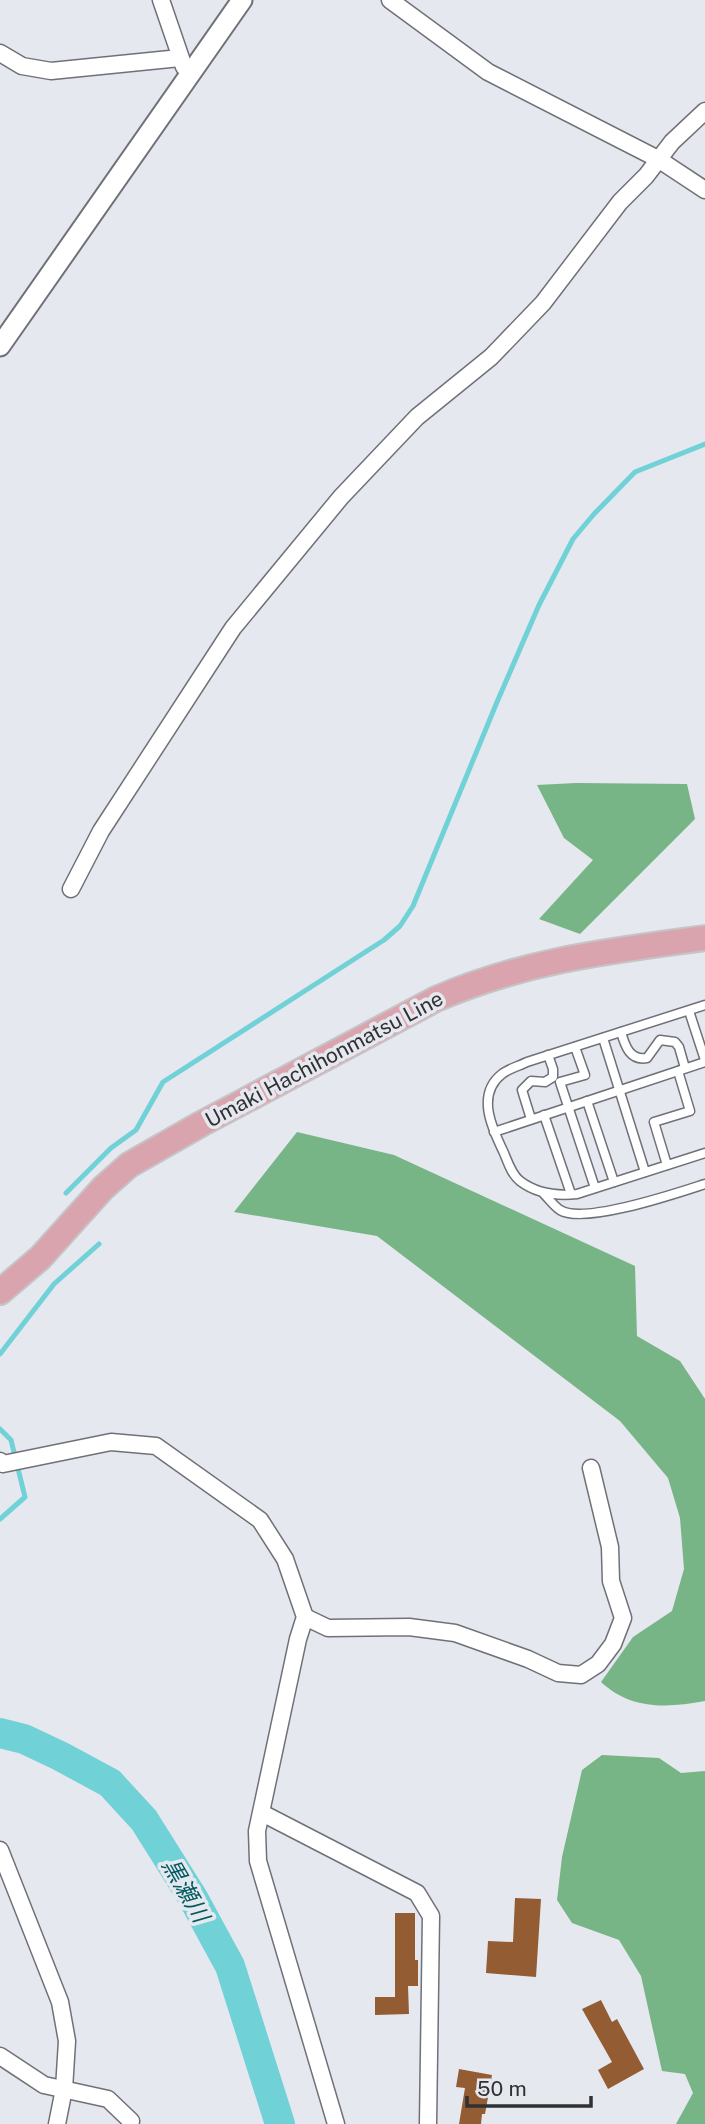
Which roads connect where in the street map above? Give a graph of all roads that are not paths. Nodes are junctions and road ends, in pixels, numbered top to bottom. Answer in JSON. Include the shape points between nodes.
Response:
{"nodes":[{"id":1,"x":161,"y":0,"type":"edge"},
{"id":2,"x":242,"y":0,"type":"edge"},
{"id":3,"x":390,"y":0,"type":"edge"},
{"id":4,"x":0,"y":53,"type":"edge"},
{"id":5,"x":180,"y":58,"type":"junction"},
{"id":6,"x":188,"y":78,"type":"junction"},
{"id":7,"x":705,"y":110,"type":"edge"},
{"id":8,"x":658,"y":159,"type":"junction"},
{"id":9,"x":705,"y":190,"type":"edge"},
{"id":10,"x":0,"y":346,"type":"edge"},
{"id":11,"x":71,"y":889,"type":"dead end"},
{"id":12,"x":705,"y":938,"type":"edge"},
{"id":13,"x":705,"y":1005,"type":"edge"},
{"id":14,"x":689,"y":1011,"type":"junction"},
{"id":15,"x":621,"y":1032,"type":"junction"},
{"id":16,"x":603,"y":1038,"type":"junction"},
{"id":17,"x":575,"y":1047,"type":"junction"},
{"id":18,"x":548,"y":1055,"type":"junction"},
{"id":19,"x":705,"y":1061,"type":"edge"},
{"id":20,"x":682,"y":1070,"type":"junction"},
{"id":21,"x":619,"y":1090,"type":"junction"},
{"id":22,"x":587,"y":1101,"type":"junction"},
{"id":23,"x":569,"y":1107,"type":"junction"},
{"id":24,"x":544,"y":1115,"type":"junction"},
{"id":25,"x":531,"y":1119,"type":"junction"},
{"id":26,"x":494,"y":1132,"type":"junction"},
{"id":27,"x":705,"y":1153,"type":"edge"},
{"id":28,"x":667,"y":1165,"type":"junction"},
{"id":29,"x":645,"y":1172,"type":"junction"},
{"id":30,"x":614,"y":1182,"type":"junction"},
{"id":31,"x":705,"y":1184,"type":"edge"},
{"id":32,"x":595,"y":1188,"type":"junction"},
{"id":33,"x":541,"y":1191,"type":"junction"},
{"id":34,"x":571,"y":1194,"type":"junction"},
{"id":35,"x":0,"y":1292,"type":"edge"},
{"id":36,"x":0,"y":1461,"type":"edge"},
{"id":37,"x":591,"y":1468,"type":"dead end"},
{"id":38,"x":305,"y":1617,"type":"junction"},
{"id":39,"x":262,"y":1814,"type":"junction"},
{"id":40,"x":0,"y":1850,"type":"edge"},
{"id":41,"x":0,"y":2056,"type":"edge"},
{"id":42,"x":64,"y":2089,"type":"junction"},
{"id":43,"x":57,"y":2124,"type":"edge"},
{"id":44,"x":130,"y":2124,"type":"edge"},
{"id":45,"x":335,"y":2124,"type":"edge"},
{"id":46,"x":428,"y":2124,"type":"edge"}],
"edges":[{"from":1,"to":5,"type":"street"},
{"from":2,"to":6,"type":"street"},
{"from":3,"to":8,"type":"street","via":[[488,72]]},
{"from":4,"to":5,"type":"street","via":[[22,66],[51,71]]},
{"from":5,"to":6,"type":"street"},
{"from":6,"to":10,"type":"street"},
{"from":7,"to":8,"type":"street"},
{"from":8,"to":9,"type":"street"},
{"from":8,"to":11,"type":"street","via":[[543,303],[491,358],[417,417],[341,497],[233,628],[101,831]]},
{"from":12,"to":35,"type":"main road","name":"Umaki Hachihonmatsu Line","via":[[583,954],[528,967],[465,987],[400,1017],[129,1165],[40,1258]]},
{"from":13,"to":14,"type":"lane"},
{"from":14,"to":15,"type":"lane"},
{"from":14,"to":19,"type":"lane"},
{"from":15,"to":16,"type":"lane"},
{"from":15,"to":20,"type":"lane","via":[[625,1046],[639,1059],[647,1058],[660,1040],[675,1042]]},
{"from":16,"to":17,"type":"lane"},
{"from":16,"to":21,"type":"lane"},
{"from":17,"to":18,"type":"lane"},
{"from":17,"to":23,"type":"lane","via":[[584,1075],[560,1082]]},
{"from":18,"to":25,"type":"lane","via":[[553,1077],[531,1081],[522,1090]]},
{"from":18,"to":26,"type":"lane","via":[[501,1074],[491,1088],[487,1112]]},
{"from":19,"to":20,"type":"lane"},
{"from":20,"to":21,"type":"lane"},
{"from":20,"to":28,"type":"lane","via":[[690,1111],[654,1122]]},
{"from":21,"to":22,"type":"lane"},
{"from":21,"to":29,"type":"lane"},
{"from":22,"to":23,"type":"lane"},
{"from":22,"to":30,"type":"lane"},
{"from":23,"to":24,"type":"lane"},
{"from":23,"to":32,"type":"lane"},
{"from":24,"to":25,"type":"lane"},
{"from":24,"to":34,"type":"lane"},
{"from":25,"to":26,"type":"lane"},
{"from":26,"to":33,"type":"lane","via":[[513,1174]]},
{"from":27,"to":28,"type":"lane"},
{"from":28,"to":29,"type":"lane"},
{"from":29,"to":30,"type":"lane"},
{"from":30,"to":32,"type":"lane"},
{"from":31,"to":33,"type":"lane","via":[[636,1205],[579,1215],[561,1210]]},
{"from":32,"to":34,"type":"lane"},
{"from":33,"to":34,"type":"lane"},
{"from":36,"to":38,"type":"street","via":[[111,1442],[156,1446],[260,1520],[285,1559]]},
{"from":37,"to":38,"type":"street","via":[[610,1547],[611,1581],[623,1618],[613,1644],[598,1664],[581,1675],[558,1673],[455,1633],[409,1627],[328,1628]]},
{"from":38,"to":39,"type":"street"},
{"from":39,"to":45,"type":"street","via":[[257,1831],[258,1861]]},
{"from":39,"to":46,"type":"street","via":[[417,1894],[431,1916]]},
{"from":40,"to":42,"type":"street","via":[[60,2001],[67,2041]]},
{"from":41,"to":42,"type":"street","via":[[44,2085]]},
{"from":42,"to":43,"type":"street"},
{"from":42,"to":44,"type":"street","via":[[108,2099]]}]}
